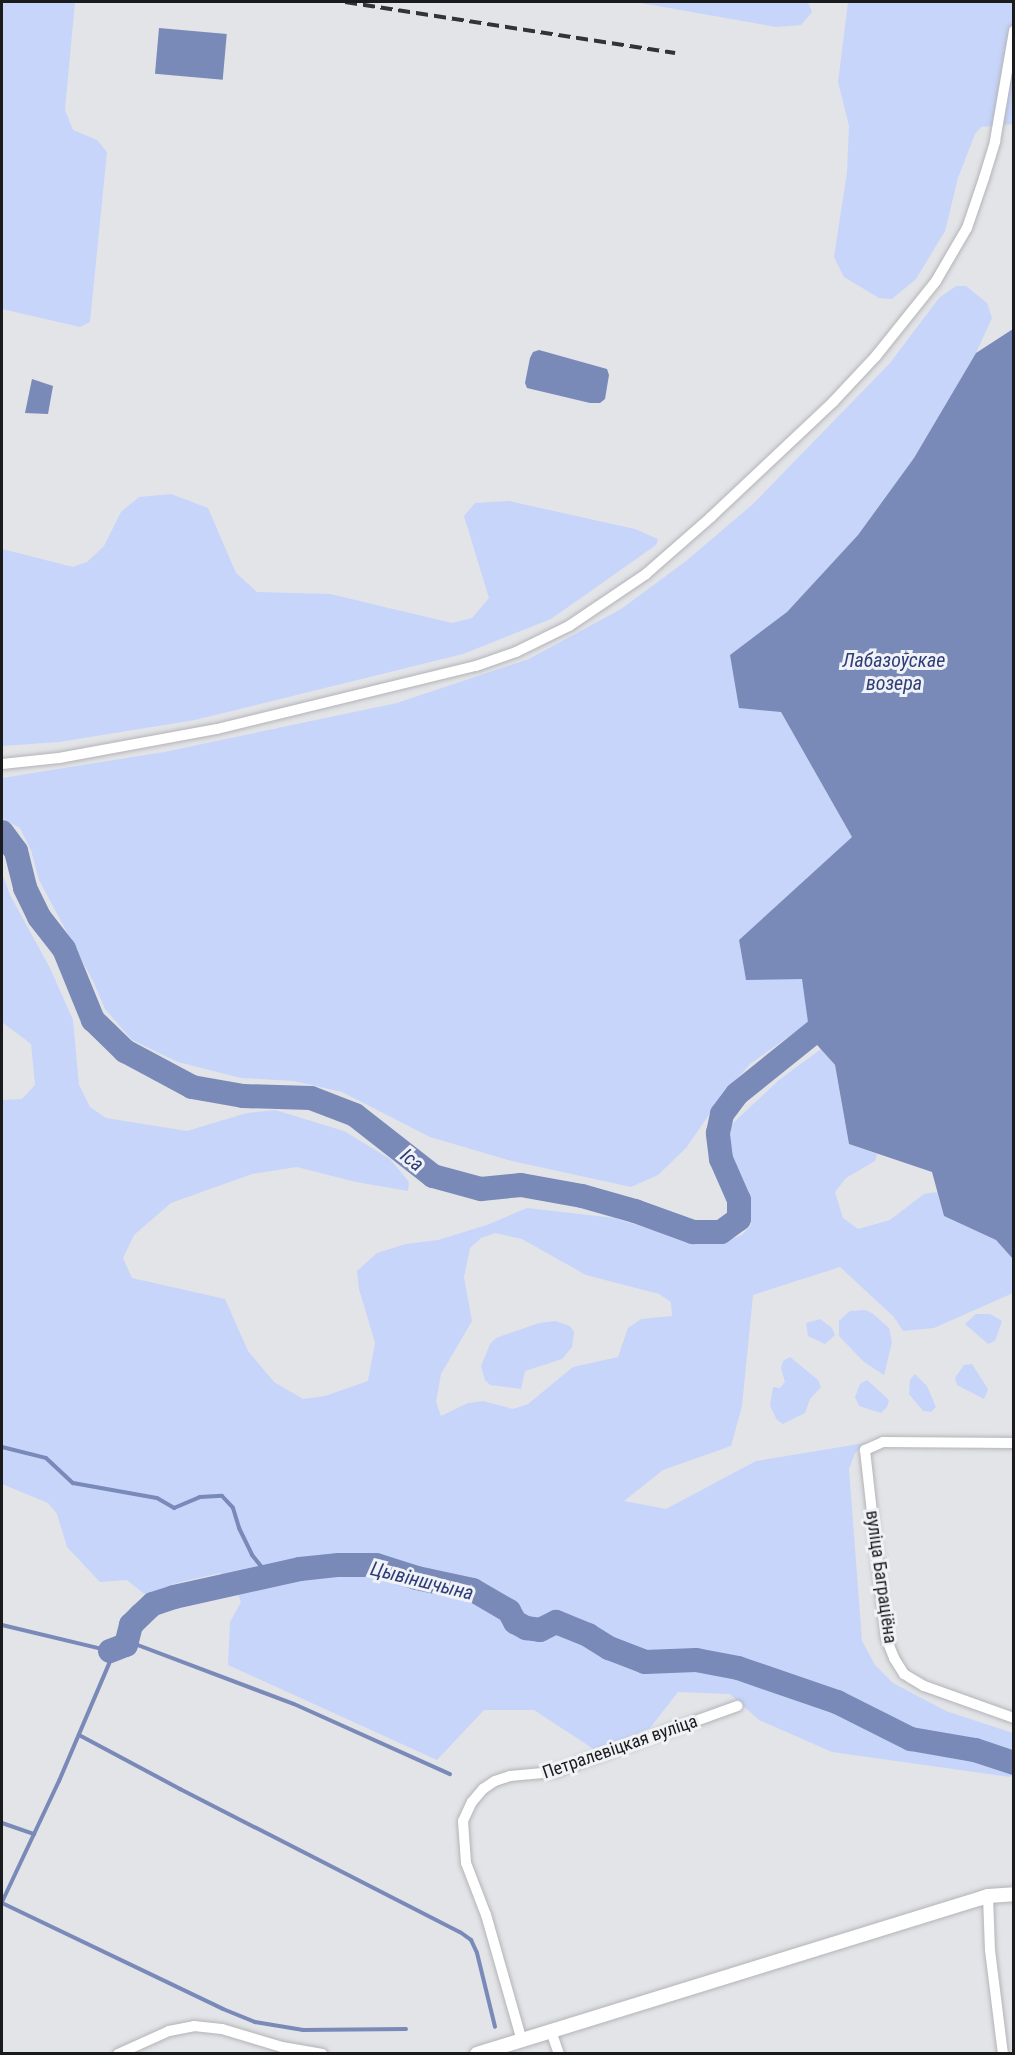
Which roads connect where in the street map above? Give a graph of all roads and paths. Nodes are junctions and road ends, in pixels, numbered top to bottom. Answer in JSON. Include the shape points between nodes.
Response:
{"nodes":[{"id":1,"x":1014,"y":31,"type":"edge"},
{"id":2,"x":2,"y":764,"type":"edge"},
{"id":3,"x":1014,"y":1443,"type":"edge"},
{"id":4,"x":737,"y":1706,"type":"dead end"},
{"id":5,"x":1014,"y":1718,"type":"edge"},
{"id":6,"x":1014,"y":1894,"type":"edge"},
{"id":7,"x":988,"y":1896,"type":"junction"},
{"id":8,"x":551,"y":2031,"type":"junction"},
{"id":9,"x":522,"y":2041,"type":"junction"},
{"id":10,"x":118,"y":2054,"type":"edge"},
{"id":11,"x":322,"y":2054,"type":"edge"},
{"id":12,"x":477,"y":2054,"type":"edge"},
{"id":13,"x":559,"y":2054,"type":"edge"},
{"id":14,"x":1002,"y":2054,"type":"edge"}],
"edges":[{"from":1,"to":2,"type":"street","via":[[995,141],[984,178],[967,228],[936,281],[876,356],[832,402],[646,574],[569,626],[476,666],[217,729],[59,758]]},
{"from":3,"to":5,"type":"street","name":"вуліца Баграціёна","via":[[883,1442],[865,1450],[886,1638],[894,1658],[904,1674],[924,1686]]},
{"from":4,"to":9,"type":"street","name":"Петралевіцкая вуліца","via":[[554,1772],[495,1781],[472,1802],[463,1821],[466,1863],[486,1915]]},
{"from":6,"to":7,"type":"street"},
{"from":7,"to":8,"type":"street"},
{"from":7,"to":14,"type":"street"},
{"from":8,"to":9,"type":"street"},
{"from":8,"to":13,"type":"street"},
{"from":9,"to":12,"type":"street"},
{"from":10,"to":11,"type":"street","via":[[169,2031],[194,2026],[222,2029]]}]}
